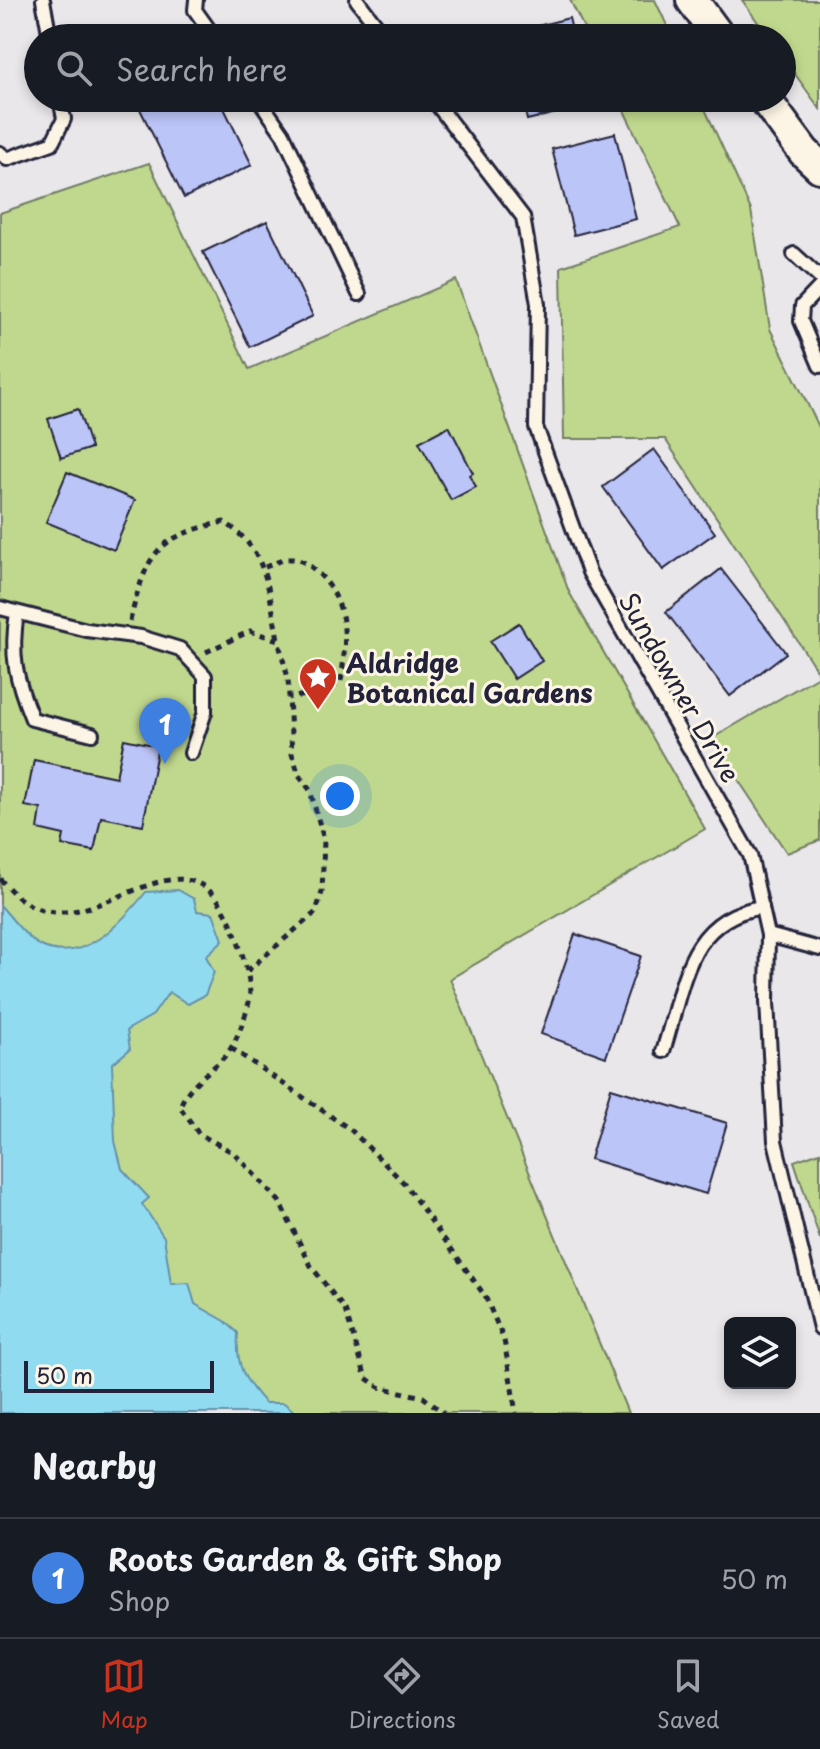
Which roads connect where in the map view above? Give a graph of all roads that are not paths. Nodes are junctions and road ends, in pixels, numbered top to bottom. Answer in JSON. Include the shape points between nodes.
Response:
{"nodes":[{"id":1,"x":43,"y":0,"type":"edge"},
{"id":2,"x":196,"y":0,"type":"edge"},
{"id":3,"x":357,"y":0,"type":"edge"},
{"id":4,"x":692,"y":0,"type":"edge"},
{"id":5,"x":47,"y":24,"type":"edge"},
{"id":6,"x":205,"y":24,"type":"edge"},
{"id":7,"x":375,"y":24,"type":"edge"},
{"id":8,"x":710,"y":24,"type":"edge"},
{"id":9,"x":63,"y":112,"type":"edge"},
{"id":10,"x":268,"y":112,"type":"edge"},
{"id":11,"x":443,"y":112,"type":"edge"},
{"id":12,"x":774,"y":112,"type":"edge"},
{"id":13,"x":0,"y":153,"type":"edge"},
{"id":14,"x":820,"y":167,"type":"edge"},
{"id":15,"x":794,"y":254,"type":"dead end"},
{"id":16,"x":820,"y":278,"type":"edge"},
{"id":17,"x":820,"y":287,"type":"edge"},
{"id":18,"x":359,"y":294,"type":"dead end"},
{"id":19,"x":820,"y":366,"type":"edge"},
{"id":20,"x":0,"y":608,"type":"edge"},
{"id":21,"x":17,"y":613,"type":"junction"},
{"id":22,"x":92,"y":734,"type":"dead end"},
{"id":23,"x":191,"y":753,"type":"dead end"},
{"id":24,"x":762,"y":907,"type":"junction"},
{"id":25,"x":768,"y":935,"type":"junction"},
{"id":26,"x":820,"y":949,"type":"edge"},
{"id":27,"x":663,"y":1051,"type":"dead end"},
{"id":28,"x":820,"y":1328,"type":"edge"}],
"edges":[{"from":1,"to":5,"type":"lane"},
{"from":2,"to":6,"type":"lane","via":[[195,10]]},
{"from":3,"to":7,"type":"lane"},
{"from":4,"to":8,"type":"street"},
{"from":9,"to":13,"type":"lane","via":[[52,143],[7,159]]},
{"from":10,"to":18,"type":"lane"},
{"from":11,"to":24,"type":"lane","name":"Sundowner Drive","via":[[523,217],[538,304],[536,427],[589,572],[750,855]]},
{"from":12,"to":14,"type":"street"},
{"from":15,"to":16,"type":"lane"},
{"from":17,"to":19,"type":"lane","via":[[802,306],[801,321]]},
{"from":20,"to":21,"type":"lane"},
{"from":21,"to":22,"type":"lane","via":[[12,646],[19,687],[32,719]]},
{"from":21,"to":23,"type":"lane","via":[[180,649],[205,676],[205,712]]},
{"from":24,"to":25,"type":"lane","name":"Sundowner Drive"},
{"from":24,"to":27,"type":"lane","via":[[718,922],[699,941]]},
{"from":25,"to":26,"type":"lane"},
{"from":25,"to":28,"type":"lane","name":"Sundowner Drive","via":[[775,1141]]}]}
